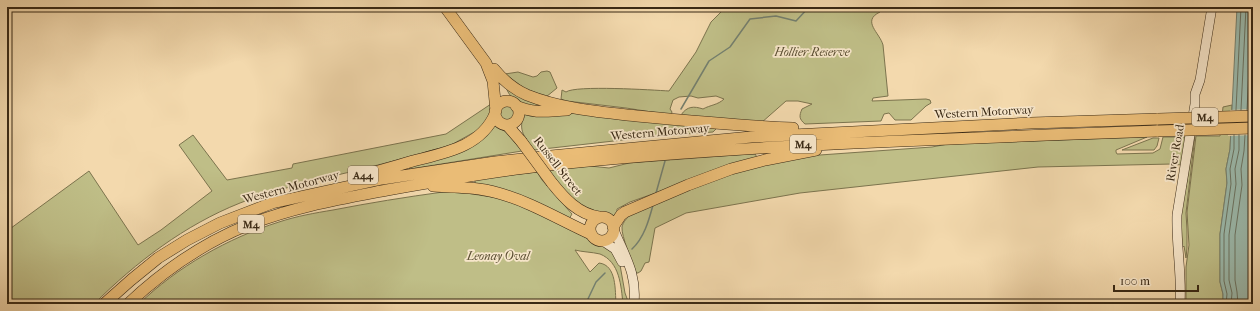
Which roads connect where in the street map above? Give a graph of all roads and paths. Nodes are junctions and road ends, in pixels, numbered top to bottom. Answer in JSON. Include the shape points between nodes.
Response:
{"nodes":[{"id":1,"x":446,"y":7,"type":"edge"},
{"id":2,"x":1212,"y":7,"type":"edge"},
{"id":3,"x":490,"y":66,"type":"junction"},
{"id":4,"x":513,"y":104,"type":"junction"},
{"id":5,"x":576,"y":109,"type":"junction"},
{"id":6,"x":496,"y":112,"type":"junction"},
{"id":7,"x":1253,"y":116,"type":"edge"},
{"id":8,"x":511,"y":123,"type":"junction"},
{"id":9,"x":935,"y":128,"type":"junction"},
{"id":10,"x":1253,"y":128,"type":"edge"},
{"id":11,"x":934,"y":139,"type":"junction"},
{"id":12,"x":675,"y":148,"type":"junction"},
{"id":13,"x":652,"y":150,"type":"junction"},
{"id":14,"x":395,"y":189,"type":"junction"},
{"id":15,"x":574,"y":207,"type":"junction"},
{"id":16,"x":599,"y":217,"type":"junction"},
{"id":17,"x":220,"y":223,"type":"junction"},
{"id":18,"x":614,"y":228,"type":"junction"},
{"id":19,"x":591,"y":232,"type":"junction"},
{"id":20,"x":602,"y":241,"type":"junction"},
{"id":21,"x":104,"y":304,"type":"edge"},
{"id":22,"x":128,"y":304,"type":"edge"},
{"id":23,"x":634,"y":304,"type":"edge"},
{"id":24,"x":1180,"y":304,"type":"edge"}],
"edges":[{"from":1,"to":3,"type":"highway"},
{"from":2,"to":24,"type":"street","name":"River Road","via":[[1200,80],[1195,94],[1177,215]]},
{"from":3,"to":4,"type":"highway"},
{"from":3,"to":5,"type":"highway","number":"M4","via":[[507,83],[521,92]]},
{"from":3,"to":6,"type":"highway"},
{"from":4,"to":5,"type":"highway","number":"M4","via":[[538,112]]},
{"from":4,"to":6,"type":"highway","number":"A44","via":[[501,103]]},
{"from":4,"to":8,"type":"highway","via":[[518,114]]},
{"from":5,"to":9,"type":"highway","number":"M4","via":[[688,121],[791,128],[903,125]]},
{"from":6,"to":8,"type":"highway","via":[[499,122]]},
{"from":6,"to":17,"type":"highway","number":"A44","via":[[486,130],[459,148],[274,198],[232,213]]},
{"from":7,"to":9,"type":"highway","name":"Western Motorway","number":"M4","bridge":true},
{"from":8,"to":15,"type":"highway","name":"Russell Street","bridge":true,"via":[[552,183]]},
{"from":9,"to":12,"type":"highway","name":"Western Motorway","number":"M4","via":[[783,135]]},
{"from":10,"to":11,"type":"highway","name":"Western Motorway","number":"M4","bridge":true},
{"from":11,"to":12,"type":"highway","name":"Western Motorway","number":"M4"},
{"from":11,"to":18,"type":"highway","via":[[913,145],[837,148],[792,154],[731,169],[638,206],[621,215]]},
{"from":12,"to":13,"type":"highway","name":"Western Motorway","number":"M4"},
{"from":13,"to":14,"type":"highway","name":"Western Motorway","number":"M4","via":[[496,171]]},
{"from":13,"to":17,"type":"highway","name":"Western Motorway","number":"M4","via":[[502,161],[382,179],[272,204]]},
{"from":14,"to":19,"type":"highway","number":"M4","via":[[448,186],[498,193],[532,205]]},
{"from":14,"to":22,"type":"highway","name":"Western Motorway","number":"M4","via":[[310,205],[248,225],[212,242],[183,260]]},
{"from":15,"to":16,"type":"highway","name":"Russell Street"},
{"from":15,"to":19,"type":"highway","name":"Russell Street"},
{"from":16,"to":18,"type":"highway","via":[[607,218]]},
{"from":16,"to":19,"type":"highway","via":[[593,221]]},
{"from":17,"to":21,"type":"highway","name":"Western Motorway","number":"M4","via":[[158,258]]},
{"from":18,"to":20,"type":"highway","via":[[609,238]]},
{"from":18,"to":23,"type":"street","via":[[634,279]]},
{"from":19,"to":20,"type":"highway","via":[[596,239]]},
{"from":20,"to":23,"type":"street","via":[[612,246],[620,256]]}]}
